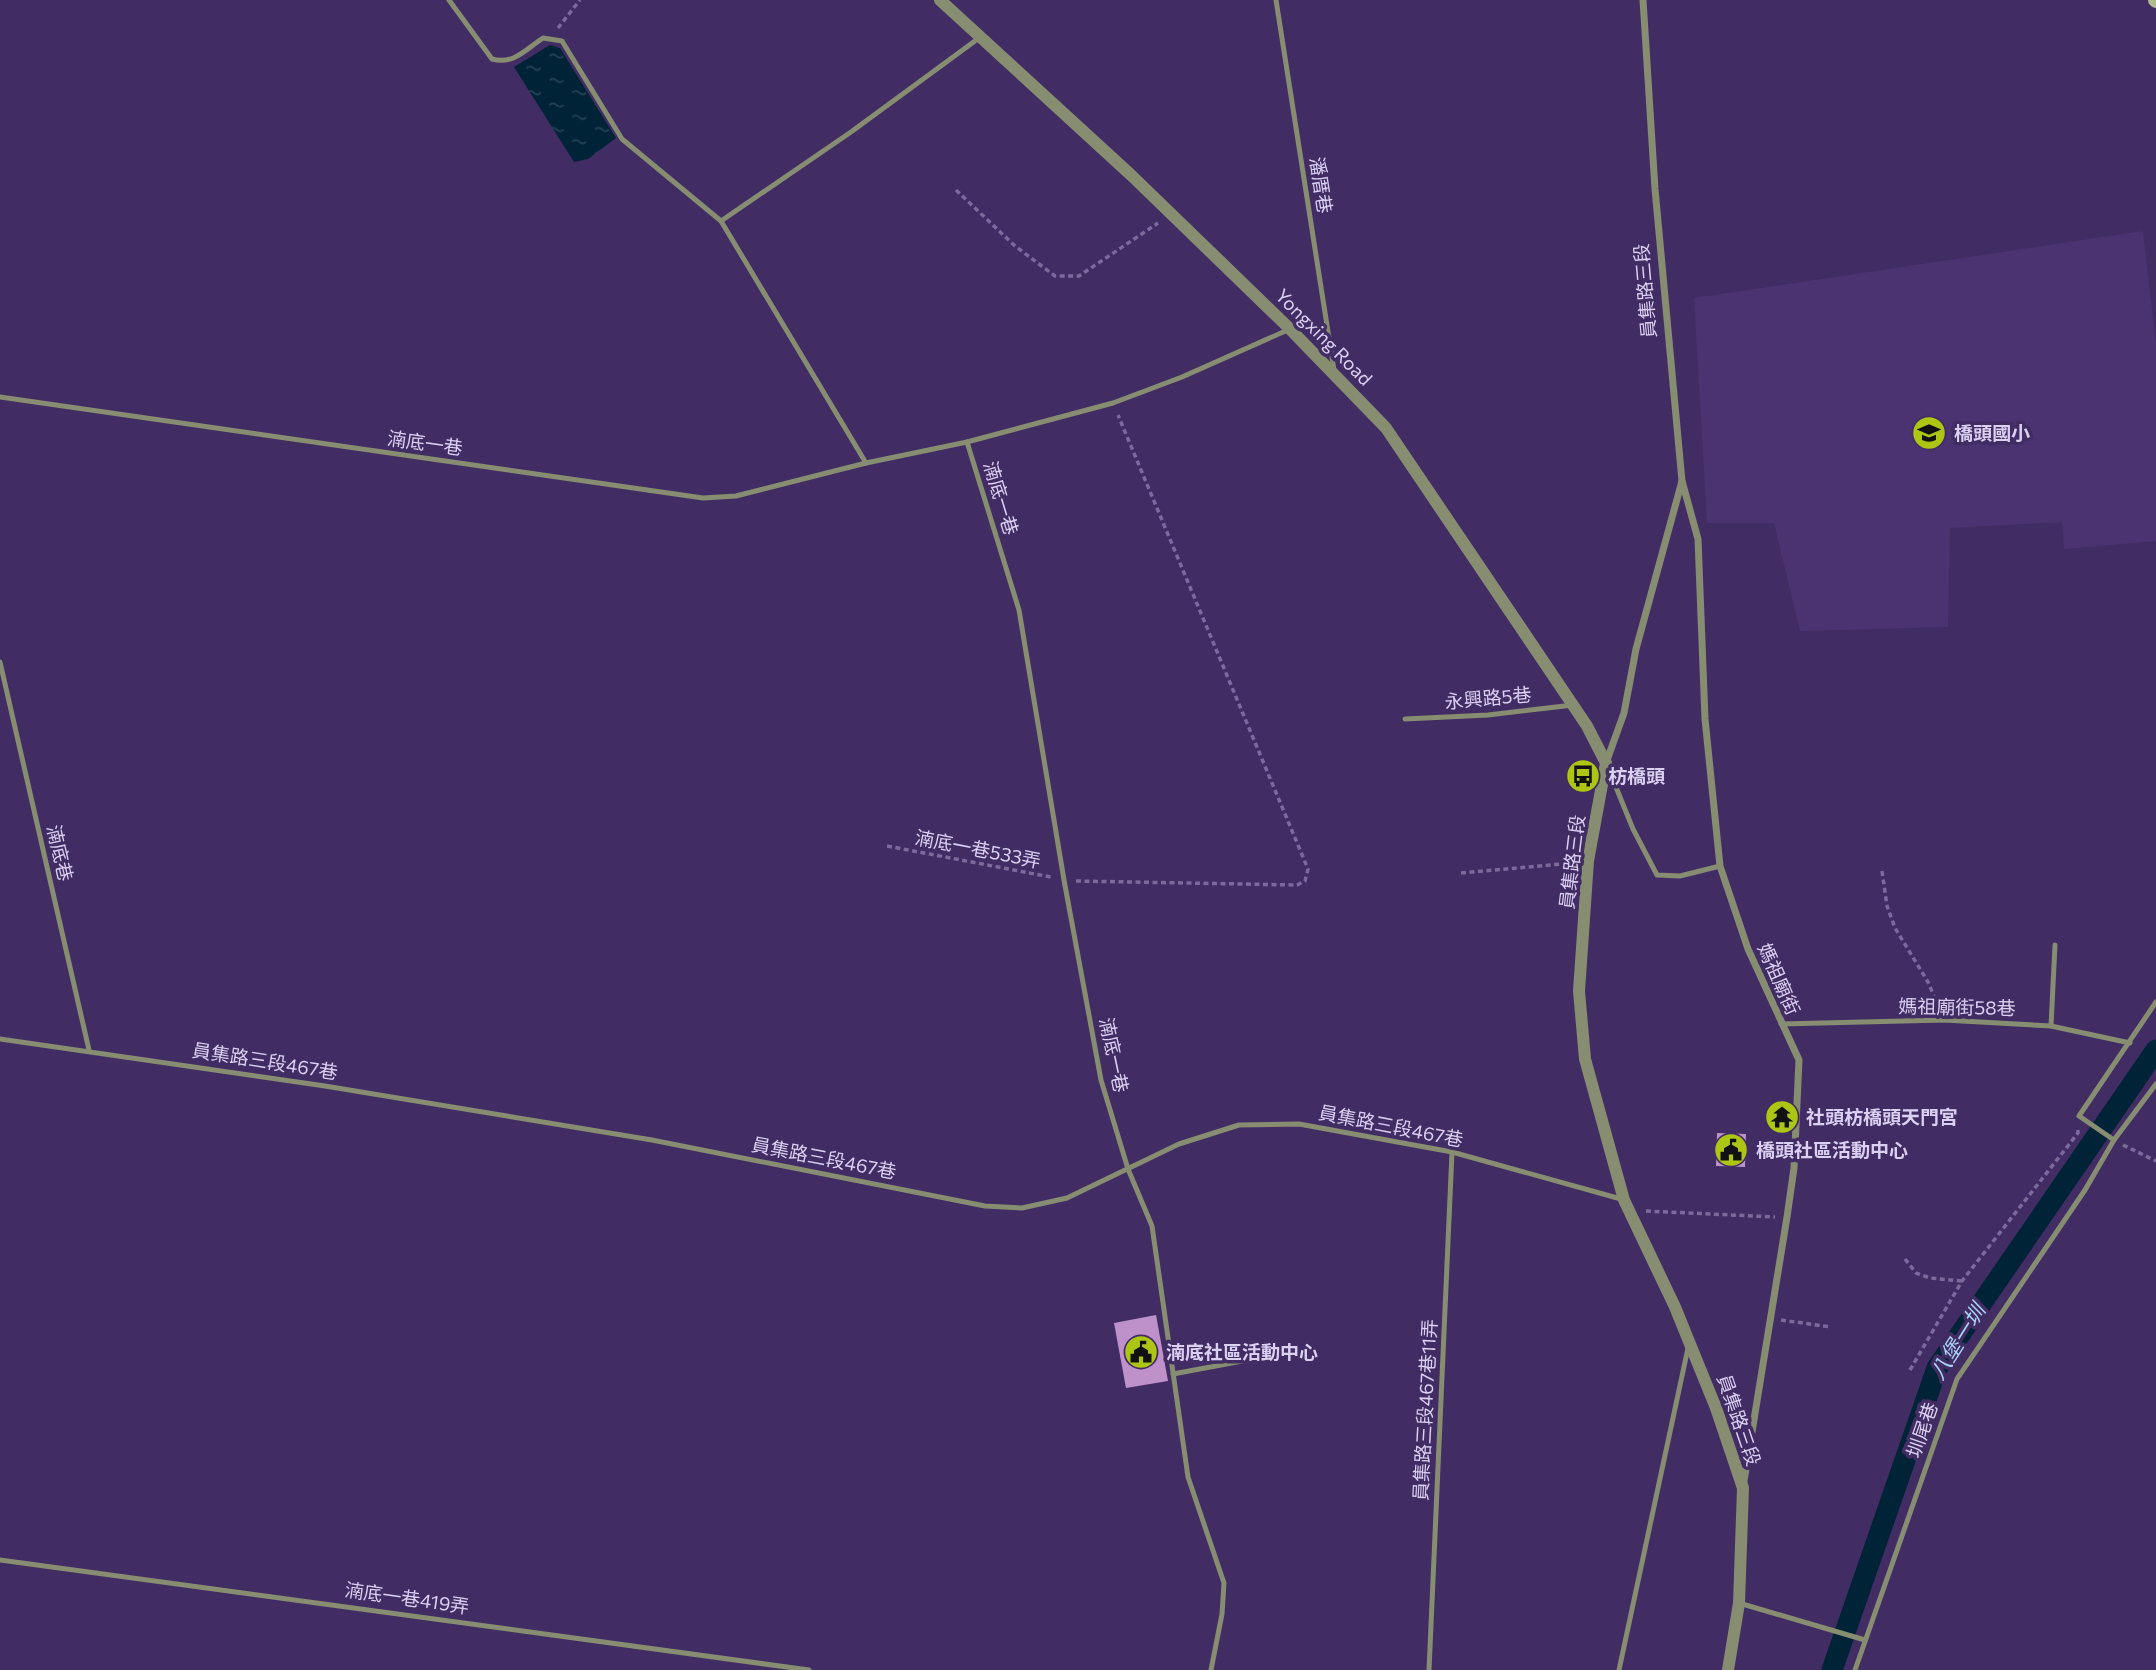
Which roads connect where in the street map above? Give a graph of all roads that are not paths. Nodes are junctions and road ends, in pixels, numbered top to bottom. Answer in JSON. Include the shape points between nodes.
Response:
{"nodes":[{"id":1,"x":449,"y":0,"type":"edge"},
{"id":2,"x":940,"y":0,"type":"edge"},
{"id":3,"x":1276,"y":0,"type":"edge"},
{"id":4,"x":1643,"y":0,"type":"edge"},
{"id":5,"x":979,"y":38,"type":"junction"},
{"id":6,"x":721,"y":221,"type":"junction"},
{"id":7,"x":1290,"y":329,"type":"junction"},
{"id":8,"x":1335,"y":376,"type":"junction"},
{"id":9,"x":0,"y":397,"type":"edge"},
{"id":10,"x":967,"y":442,"type":"junction"},
{"id":11,"x":866,"y":463,"type":"junction"},
{"id":12,"x":1682,"y":481,"type":"junction"},
{"id":13,"x":0,"y":662,"type":"edge"},
{"id":14,"x":1574,"y":705,"type":"junction"},
{"id":15,"x":1405,"y":719,"type":"dead end"},
{"id":16,"x":1606,"y":763,"type":"junction"},
{"id":17,"x":1720,"y":866,"type":"junction"},
{"id":18,"x":2056,"y":945,"type":"dead end"},
{"id":19,"x":2156,"y":1002,"type":"edge"},
{"id":20,"x":1781,"y":1024,"type":"junction"},
{"id":21,"x":2051,"y":1026,"type":"junction"},
{"id":22,"x":0,"y":1039,"type":"edge"},
{"id":23,"x":2130,"y":1043,"type":"junction"},
{"id":24,"x":89,"y":1051,"type":"junction"},
{"id":25,"x":2156,"y":1084,"type":"edge"},
{"id":26,"x":2114,"y":1140,"type":"junction"},
{"id":27,"x":1452,"y":1152,"type":"junction"},
{"id":28,"x":1128,"y":1169,"type":"junction"},
{"id":29,"x":1624,"y":1200,"type":"junction"},
{"id":30,"x":1689,"y":1341,"type":"junction"},
{"id":31,"x":1301,"y":1350,"type":"dead end"},
{"id":32,"x":1173,"y":1374,"type":"junction"},
{"id":33,"x":1742,"y":1488,"type":"junction"},
{"id":34,"x":0,"y":1560,"type":"edge"},
{"id":35,"x":1739,"y":1603,"type":"junction"},
{"id":36,"x":1865,"y":1640,"type":"junction"},
{"id":37,"x":809,"y":1670,"type":"edge"},
{"id":38,"x":1211,"y":1670,"type":"edge"},
{"id":39,"x":1429,"y":1670,"type":"edge"},
{"id":40,"x":1619,"y":1670,"type":"edge"},
{"id":41,"x":1728,"y":1670,"type":"edge"},
{"id":42,"x":1855,"y":1670,"type":"edge"}],
"edges":[{"from":1,"to":6,"type":"lane","via":[[492,58],[502,62],[514,60],[544,38],[562,41],[622,139]]},
{"from":2,"to":5,"type":"street","name":"Yongxing Road"},
{"from":3,"to":8,"type":"lane","name":"潘厝巷"},
{"from":4,"to":12,"type":"street","name":"員集路三段"},
{"from":5,"to":6,"type":"lane"},
{"from":5,"to":7,"type":"street","name":"Yongxing Road"},
{"from":6,"to":11,"type":"lane"},
{"from":7,"to":8,"type":"street","name":"Yongxing Road"},
{"from":7,"to":10,"type":"lane","name":"湳底一巷","via":[[1113,403]]},
{"from":8,"to":14,"type":"street","name":"Yongxing Road","via":[[1386,428]]},
{"from":9,"to":11,"type":"lane","name":"湳底一巷","via":[[703,498],[736,496]]},
{"from":10,"to":11,"type":"lane","name":"湳底一巷"},
{"from":10,"to":28,"type":"lane","name":"湳底一巷","via":[[1019,610],[1101,1080]]},
{"from":12,"to":16,"type":"street","name":"員集路三段","via":[[1636,649],[1624,713]]},
{"from":12,"to":17,"type":"street","name":"媽祖廟街","via":[[1699,539],[1705,719]]},
{"from":13,"to":24,"type":"lane","name":"湳底巷"},
{"from":14,"to":15,"type":"lane","name":"永興路5巷"},
{"from":14,"to":16,"type":"street","name":"Yongxing Road"},
{"from":16,"to":17,"type":"lane","via":[[1657,874],[1680,876]]},
{"from":16,"to":29,"type":"street","name":"員集路三段","via":[[1588,861],[1579,991],[1585,1059]]},
{"from":17,"to":20,"type":"street","name":"媽祖廟街","via":[[1748,949]]},
{"from":18,"to":21,"type":"lane"},
{"from":19,"to":23,"type":"lane"},
{"from":20,"to":21,"type":"lane","name":"媽祖廟街58巷","via":[[1944,1020]]},
{"from":20,"to":33,"type":"street","name":"媽祖廟街","via":[[1799,1060],[1794,1168]]},
{"from":21,"to":23,"type":"lane","name":"媽祖廟街58巷"},
{"from":22,"to":24,"type":"lane","name":"員集路三段467巷"},
{"from":23,"to":26,"type":"lane","via":[[2080,1116]]},
{"from":24,"to":28,"type":"lane","name":"員集路三段467巷","via":[[652,1140],[985,1206],[1022,1208],[1067,1198]]},
{"from":25,"to":26,"type":"lane","name":"圳尾巷"},
{"from":26,"to":36,"type":"lane","name":"圳尾巷","via":[[1957,1379]]},
{"from":27,"to":28,"type":"lane","name":"員集路三段467巷","via":[[1299,1124],[1239,1125],[1179,1144]]},
{"from":27,"to":29,"type":"lane","name":"員集路三段467巷"},
{"from":27,"to":39,"type":"lane","name":"員集路三段467巷11弄"},
{"from":28,"to":32,"type":"lane","name":"湳底一巷","via":[[1152,1226]]},
{"from":29,"to":30,"type":"street","name":"員集路三段"},
{"from":30,"to":33,"type":"street","name":"員集路三段"},
{"from":30,"to":40,"type":"lane"},
{"from":31,"to":32,"type":"lane"},
{"from":32,"to":38,"type":"lane","name":"湳底一巷","via":[[1188,1477],[1224,1583]]},
{"from":33,"to":35,"type":"street","name":"員集路三段"},
{"from":34,"to":37,"type":"lane","name":"湳底一巷419弄"},
{"from":35,"to":36,"type":"lane"},
{"from":35,"to":41,"type":"street","name":"員集路三段"},
{"from":36,"to":42,"type":"lane","name":"圳尾巷"}]}
